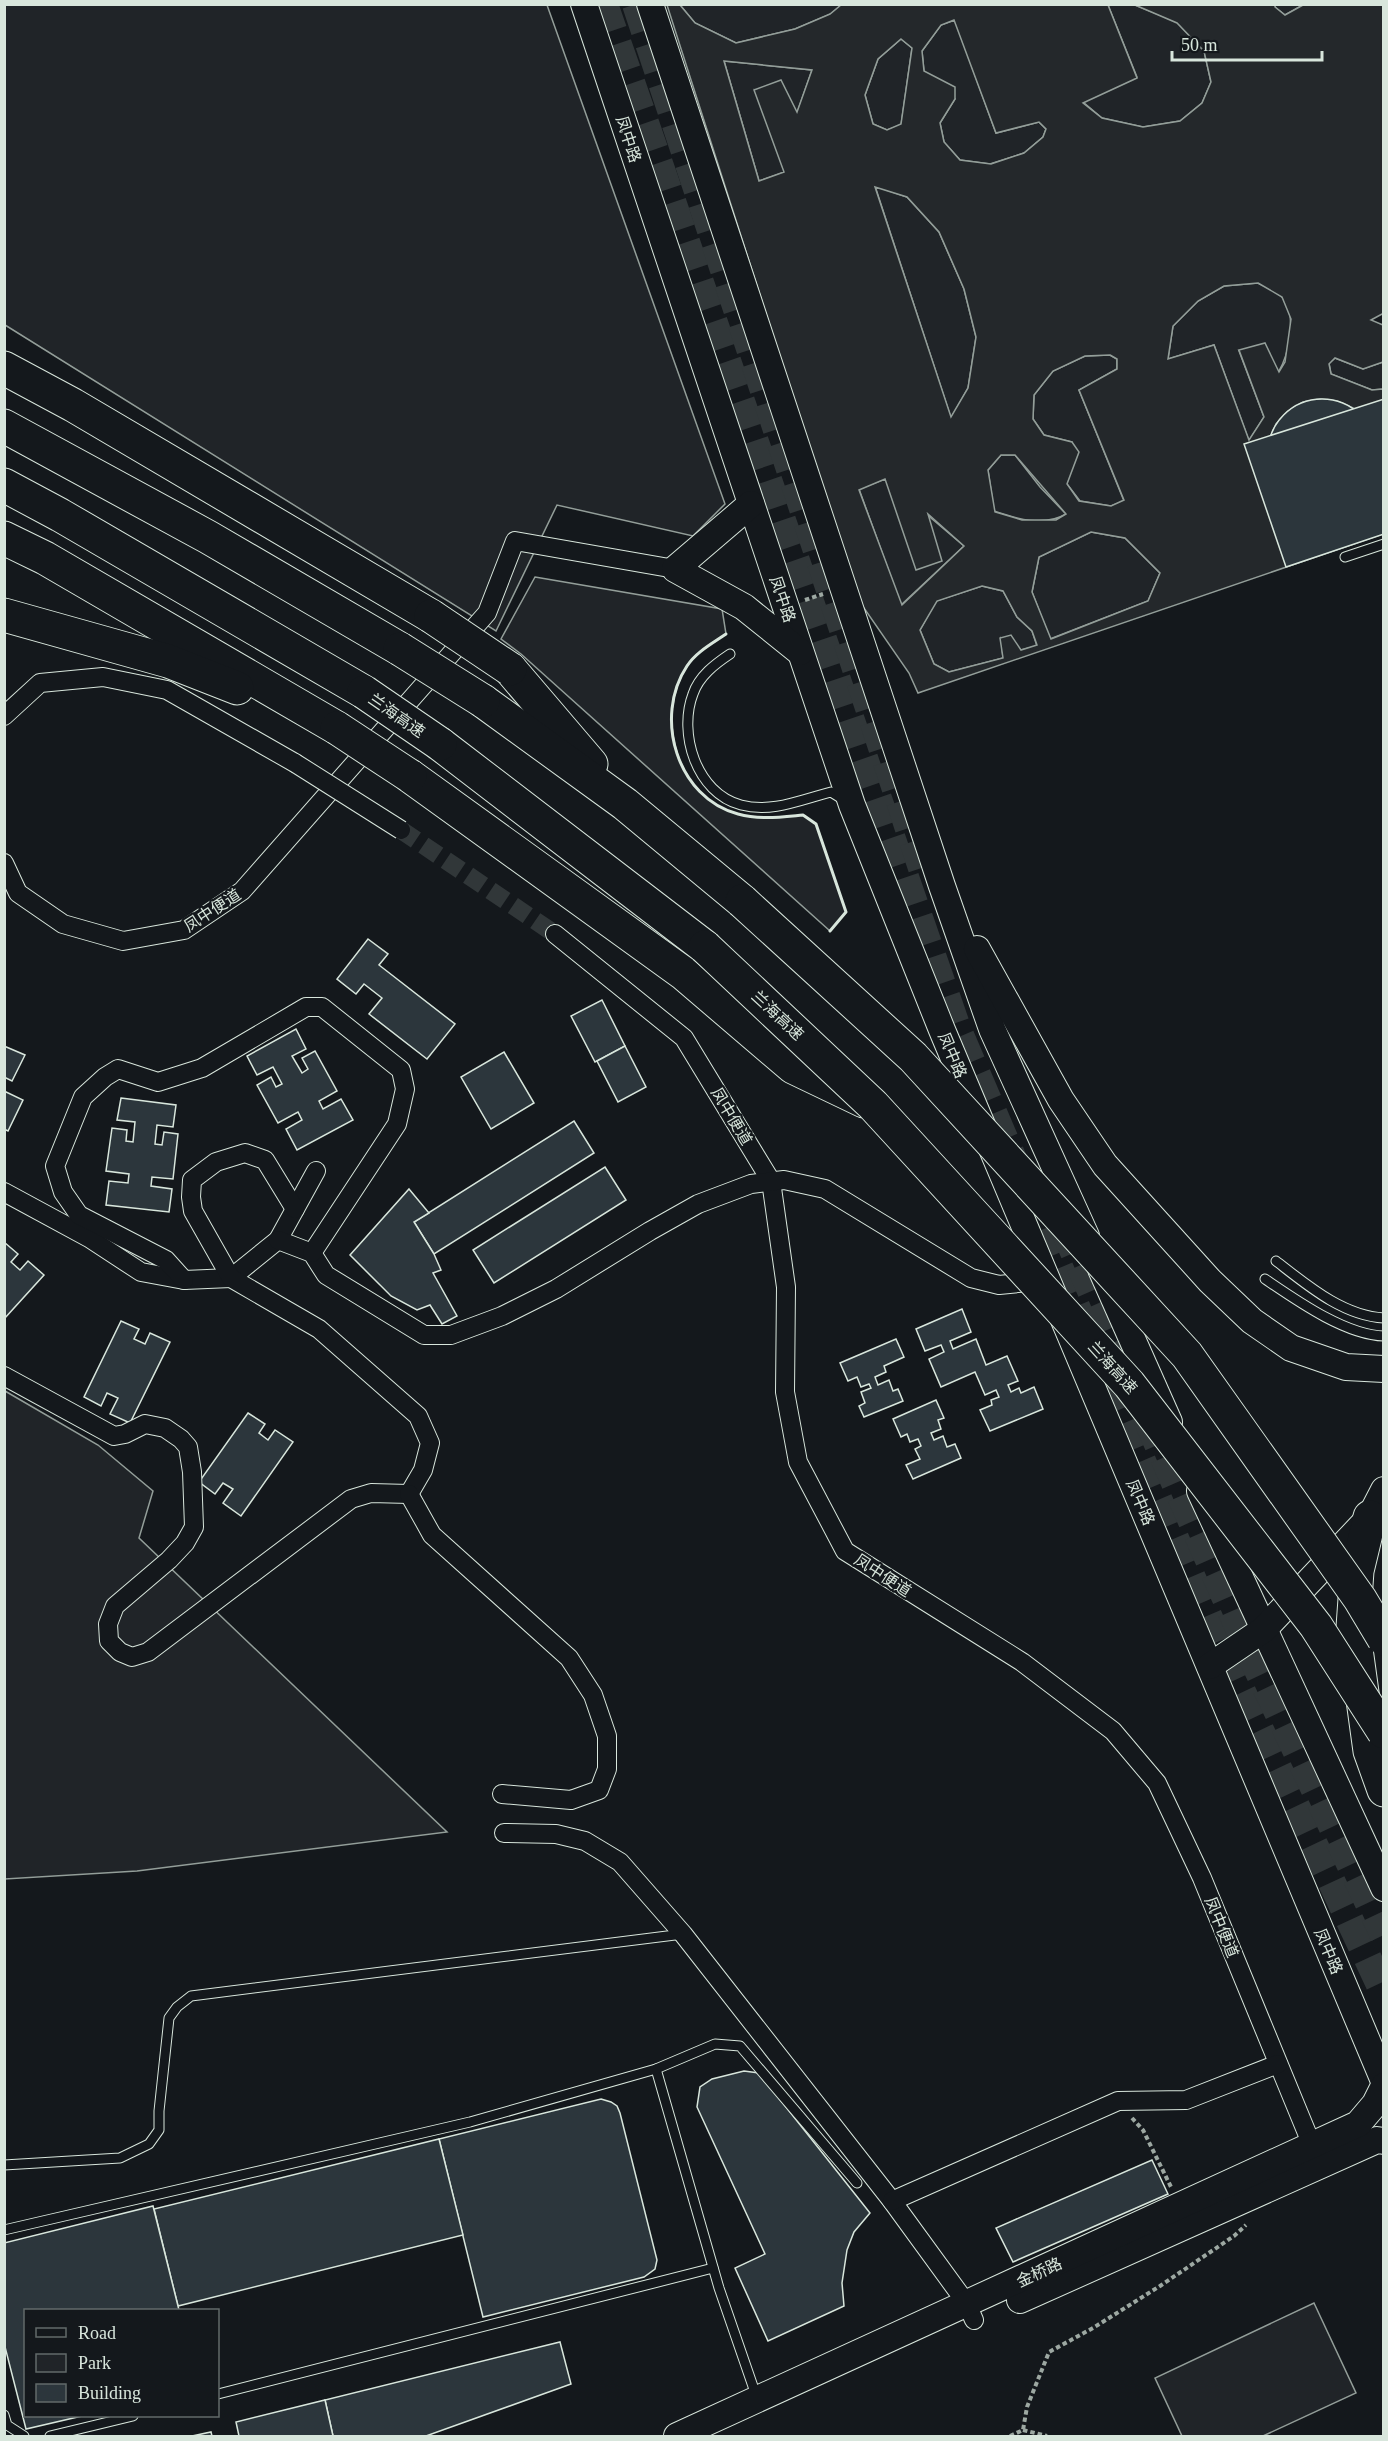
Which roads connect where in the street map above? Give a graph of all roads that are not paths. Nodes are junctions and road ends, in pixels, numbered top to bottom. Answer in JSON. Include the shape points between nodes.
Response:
{"nodes":[{"id":1,"x":584,"y":4,"type":"edge"},
{"id":2,"x":650,"y":4,"type":"edge"},
{"id":3,"x":4,"y":357,"type":"edge"},
{"id":4,"x":4,"y":368,"type":"edge"},
{"id":5,"x":73,"y":405,"type":"junction"},
{"id":6,"x":4,"y":426,"type":"edge"},
{"id":7,"x":4,"y":485,"type":"edge"},
{"id":8,"x":751,"y":504,"type":"junction"},
{"id":9,"x":4,"y":538,"type":"edge"},
{"id":10,"x":1383,"y":544,"type":"edge"},
{"id":11,"x":1345,"y":557,"type":"dead end"},
{"id":12,"x":675,"y":569,"type":"junction"},
{"id":13,"x":4,"y":615,"type":"edge"},
{"id":14,"x":801,"y":652,"type":"junction"},
{"id":15,"x":730,"y":654,"type":"dead end"},
{"id":16,"x":4,"y":716,"type":"edge"},
{"id":17,"x":337,"y":728,"type":"junction"},
{"id":18,"x":625,"y":804,"type":"junction"},
{"id":19,"x":852,"y":805,"type":"junction"},
{"id":20,"x":401,"y":830,"type":"tunnel mouth"},
{"id":21,"x":4,"y":863,"type":"edge"},
{"id":22,"x":942,"y":886,"type":"junction"},
{"id":23,"x":555,"y":934,"type":"tunnel mouth"},
{"id":24,"x":873,"y":1105,"type":"junction"},
{"id":25,"x":316,"y":1171,"type":"dead end"},
{"id":26,"x":771,"y":1181,"type":"junction"},
{"id":27,"x":4,"y":1192,"type":"edge"},
{"id":28,"x":295,"y":1209,"type":"junction"},
{"id":29,"x":278,"y":1240,"type":"junction"},
{"id":30,"x":312,"y":1253,"type":"junction"},
{"id":31,"x":1276,"y":1261,"type":"dead end"},
{"id":32,"x":231,"y":1278,"type":"junction"},
{"id":33,"x":1265,"y":1279,"type":"dead end"},
{"id":34,"x":184,"y":1280,"type":"junction"},
{"id":35,"x":1048,"y":1280,"type":"junction"},
{"id":36,"x":1383,"y":1318,"type":"edge"},
{"id":37,"x":1383,"y":1336,"type":"edge"},
{"id":38,"x":1383,"y":1369,"type":"edge"},
{"id":39,"x":4,"y":1376,"type":"edge"},
{"id":40,"x":409,"y":1494,"type":"junction"},
{"id":41,"x":1379,"y":1503,"type":"edge"},
{"id":42,"x":1263,"y":1630,"type":"junction"},
{"id":43,"x":1383,"y":1639,"type":"edge"},
{"id":44,"x":1210,"y":1666,"type":"junction"},
{"id":45,"x":1383,"y":1732,"type":"edge"},
{"id":46,"x":1383,"y":1790,"type":"edge"},
{"id":47,"x":502,"y":1794,"type":"dead end"},
{"id":48,"x":504,"y":1833,"type":"dead end"},
{"id":49,"x":1383,"y":1888,"type":"edge"},
{"id":50,"x":683,"y":1934,"type":"junction"},
{"id":51,"x":1278,"y":2064,"type":"junction"},
{"id":52,"x":656,"y":2069,"type":"junction"},
{"id":53,"x":1383,"y":2081,"type":"edge"},
{"id":54,"x":1383,"y":2086,"type":"edge"},
{"id":55,"x":1383,"y":2141,"type":"edge"},
{"id":56,"x":1316,"y":2156,"type":"junction"},
{"id":57,"x":4,"y":2165,"type":"edge"},
{"id":58,"x":856,"y":2182,"type":"dead end"},
{"id":59,"x":892,"y":2201,"type":"junction"},
{"id":60,"x":4,"y":2230,"type":"edge"},
{"id":61,"x":713,"y":2268,"type":"junction"},
{"id":62,"x":970,"y":2312,"type":"junction"},
{"id":63,"x":219,"y":2394,"type":"edge"},
{"id":64,"x":757,"y":2400,"type":"junction"},
{"id":65,"x":4,"y":2415,"type":"edge"},
{"id":66,"x":125,"y":2417,"type":"edge"},
{"id":67,"x":24,"y":2436,"type":"edge"},
{"id":68,"x":50,"y":2436,"type":"edge"},
{"id":69,"x":677,"y":2436,"type":"edge"},
{"id":70,"x":719,"y":2436,"type":"edge"}],
"edges":[{"from":1,"to":8,"type":"main road","name":"凤中路"},
{"from":2,"to":22,"type":"main road"},
{"from":3,"to":5,"type":"highway"},
{"from":4,"to":5,"type":"highway"},
{"from":5,"to":18,"type":"highway","bridge":true,"via":[[431,616],[510,669]]},
{"from":6,"to":18,"type":"highway","bridge":true,"via":[[208,537],[400,649],[483,701]]},
{"from":7,"to":24,"type":"highway","name":"兰海高速","bridge":true,"via":[[364,692],[440,744],[705,946]]},
{"from":8,"to":12,"type":"main road"},
{"from":8,"to":14,"type":"main road","name":"凤中路"},
{"from":9,"to":17,"type":"highway"},
{"from":10,"to":11,"type":"lane"},
{"from":12,"to":14,"type":"main road","via":[[744,607]]},
{"from":12,"to":21,"type":"street","name":"凤中便道","via":[[515,541],[487,613],[242,891],[184,930],[123,941],[63,924],[18,893]]},
{"from":13,"to":17,"type":"highway","via":[[168,662]]},
{"from":14,"to":19,"type":"main road","name":"凤中路"},
{"from":15,"to":19,"type":"lane","via":[[701,678],[688,712],[693,757],[703,777],[721,795],[761,809],[831,792]]},
{"from":16,"to":20,"type":"street","bridge":true,"via":[[39,683],[103,677],[167,690],[295,763]]},
{"from":17,"to":24,"type":"highway","bridge":true,"via":[[410,776],[683,973],[793,1067]]},
{"from":18,"to":43,"type":"highway","bridge":true,"via":[[742,901],[913,1057],[1186,1355],[1360,1599]]},
{"from":19,"to":35,"type":"main road","name":"凤中路"},
{"from":22,"to":38,"type":"main road","via":[[1061,1100],[1105,1165],[1161,1228],[1252,1321],[1291,1348],[1346,1367]]},
{"from":22,"to":42,"type":"main road","via":[[993,1029]]},
{"from":23,"to":26,"type":"street","name":"凤中便道","via":[[684,1038]]},
{"from":24,"to":45,"type":"highway","name":"兰海高速","bridge":true,"via":[[1129,1384],[1316,1626]]},
{"from":25,"to":28,"type":"street"},
{"from":26,"to":30,"type":"street","via":[[751,1184],[698,1204],[556,1289],[502,1316],[451,1335],[424,1335],[326,1275]]},
{"from":26,"to":35,"type":"street","via":[[825,1189],[971,1278],[999,1285]]},
{"from":26,"to":51,"type":"street","name":"凤中便道","via":[[786,1287],[785,1392],[798,1462],[845,1551],[1022,1662],[1113,1731],[1157,1783],[1202,1878]]},
{"from":27,"to":34,"type":"street","via":[[89,1238],[141,1272]]},
{"from":28,"to":29,"type":"street"},
{"from":28,"to":32,"type":"street","via":[[265,1160],[245,1154],[216,1162],[192,1180],[193,1211]]},
{"from":29,"to":30,"type":"street"},
{"from":29,"to":32,"type":"street"},
{"from":30,"to":34,"type":"street","via":[[397,1124],[405,1089],[401,1070],[322,1007],[306,1007],[202,1068],[158,1082],[118,1070],[82,1097],[55,1166],[63,1192],[79,1215],[166,1260]]},
{"from":31,"to":36,"type":"lane","via":[[1312,1289],[1344,1307]]},
{"from":32,"to":34,"type":"street"},
{"from":32,"to":40,"type":"street","via":[[318,1329],[418,1416],[430,1443],[423,1470]]},
{"from":33,"to":37,"type":"lane","via":[[1340,1324]]},
{"from":35,"to":44,"type":"main road","name":"凤中路"},
{"from":39,"to":40,"type":"street","via":[[114,1436],[145,1424],[165,1428],[188,1447],[194,1527],[169,1560],[115,1606],[108,1624],[109,1641],[132,1658],[148,1652],[351,1499],[371,1493]]},
{"from":40,"to":47,"type":"street","via":[[432,1535],[569,1658],[593,1695],[607,1737],[608,1768],[599,1790],[571,1800]]},
{"from":41,"to":42,"type":"main road"},
{"from":41,"to":46,"type":"highway","via":[[1357,1571],[1353,1627],[1370,1751]]},
{"from":42,"to":44,"type":"main road"},
{"from":42,"to":49,"type":"main road"},
{"from":44,"to":53,"type":"main road","name":"凤中路"},
{"from":48,"to":50,"type":"street","via":[[556,1834],[585,1841],[620,1862]]},
{"from":50,"to":57,"type":"lane","via":[[191,1996],[170,2019],[159,2130],[149,2144],[120,2158]]},
{"from":50,"to":59,"type":"street"},
{"from":51,"to":56,"type":"street","name":"凤中便道"},
{"from":51,"to":59,"type":"street","via":[[1186,2100],[1118,2101]]},
{"from":52,"to":58,"type":"lane","via":[[715,2044],[740,2046]]},
{"from":52,"to":60,"type":"lane","via":[[470,2122]]},
{"from":52,"to":61,"type":"lane"},
{"from":54,"to":56,"type":"main road","name":"金桥路","via":[[1358,2124]]},
{"from":55,"to":56,"type":"main road","name":"金桥路"},
{"from":56,"to":62,"type":"main road","name":"金桥路"},
{"from":56,"to":62,"type":"main road","name":"金桥路","via":[[1181,2207]]},
{"from":59,"to":62,"type":"street"},
{"from":61,"to":63,"type":"lane"},
{"from":61,"to":64,"type":"lane"},
{"from":62,"to":64,"type":"main road","name":"金桥路"},
{"from":62,"to":70,"type":"main road","name":"金桥路"},
{"from":64,"to":69,"type":"main road","name":"金桥路"},
{"from":65,"to":67,"type":"lane","via":[[7,2425]]},
{"from":66,"to":68,"type":"lane"}]}
